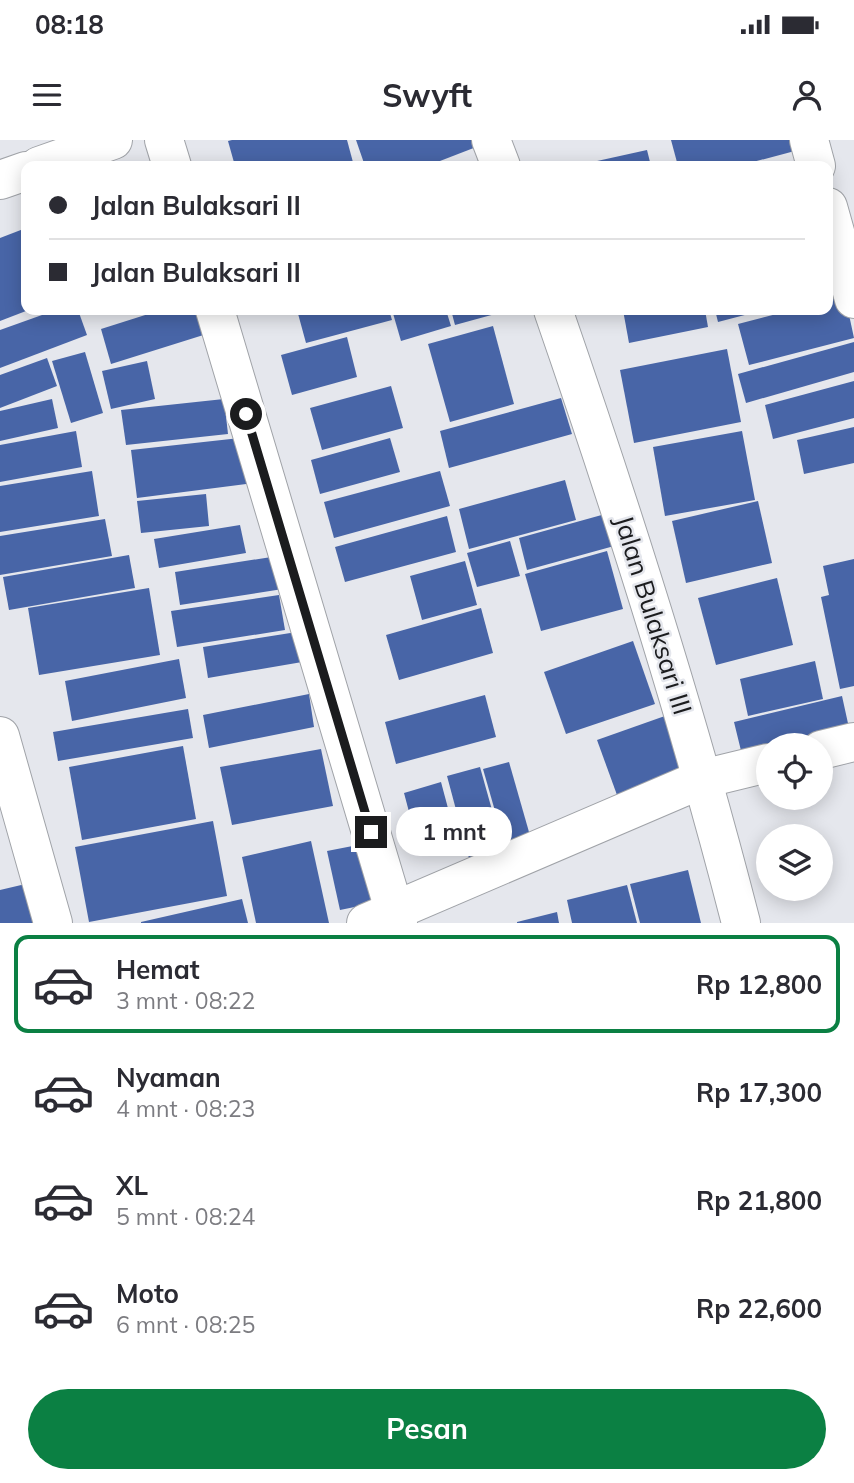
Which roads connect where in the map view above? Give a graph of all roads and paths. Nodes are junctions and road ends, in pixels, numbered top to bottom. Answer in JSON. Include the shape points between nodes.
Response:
{"nodes":[{"id":1,"x":113,"y":140,"type":"edge"},
{"id":2,"x":164,"y":140,"type":"edge"},
{"id":3,"x":491,"y":140,"type":"edge"},
{"id":4,"x":808,"y":140,"type":"edge"},
{"id":5,"x":53,"y":161,"type":"edge"},
{"id":6,"x":170,"y":161,"type":"edge"},
{"id":7,"x":499,"y":161,"type":"edge"},
{"id":8,"x":814,"y":161,"type":"edge"},
{"id":9,"x":21,"y":173,"type":"edge"},
{"id":10,"x":0,"y":180,"type":"edge"},
{"id":11,"x":833,"y":225,"type":"edge"},
{"id":12,"x":854,"y":299,"type":"edge"},
{"id":13,"x":216,"y":315,"type":"edge"},
{"id":14,"x":555,"y":315,"type":"edge"},
{"id":15,"x":0,"y":736,"type":"edge"},
{"id":16,"x":854,"y":742,"type":"edge"},
{"id":17,"x":833,"y":747,"type":"edge"},
{"id":18,"x":756,"y":766,"type":"edge"},
{"id":19,"x":702,"y":779,"type":"junction"},
{"id":20,"x":386,"y":919,"type":"edge"},
{"id":21,"x":53,"y":923,"type":"edge"},
{"id":22,"x":741,"y":923,"type":"edge"}],
"edges":[{"from":1,"to":5,"type":"street"},
{"from":2,"to":6,"type":"street"},
{"from":3,"to":7,"type":"street"},
{"from":4,"to":8,"type":"street"},
{"from":9,"to":10,"type":"street"},
{"from":11,"to":12,"type":"street"},
{"from":13,"to":20,"type":"street"},
{"from":14,"to":19,"type":"street","name":"Jalan Bulaksari III","via":[[620,505]]},
{"from":15,"to":21,"type":"street"},
{"from":16,"to":17,"type":"street"},
{"from":18,"to":19,"type":"street"},
{"from":19,"to":20,"type":"street"},
{"from":19,"to":22,"type":"street","name":"Jalan Bulaksari III"}]}
